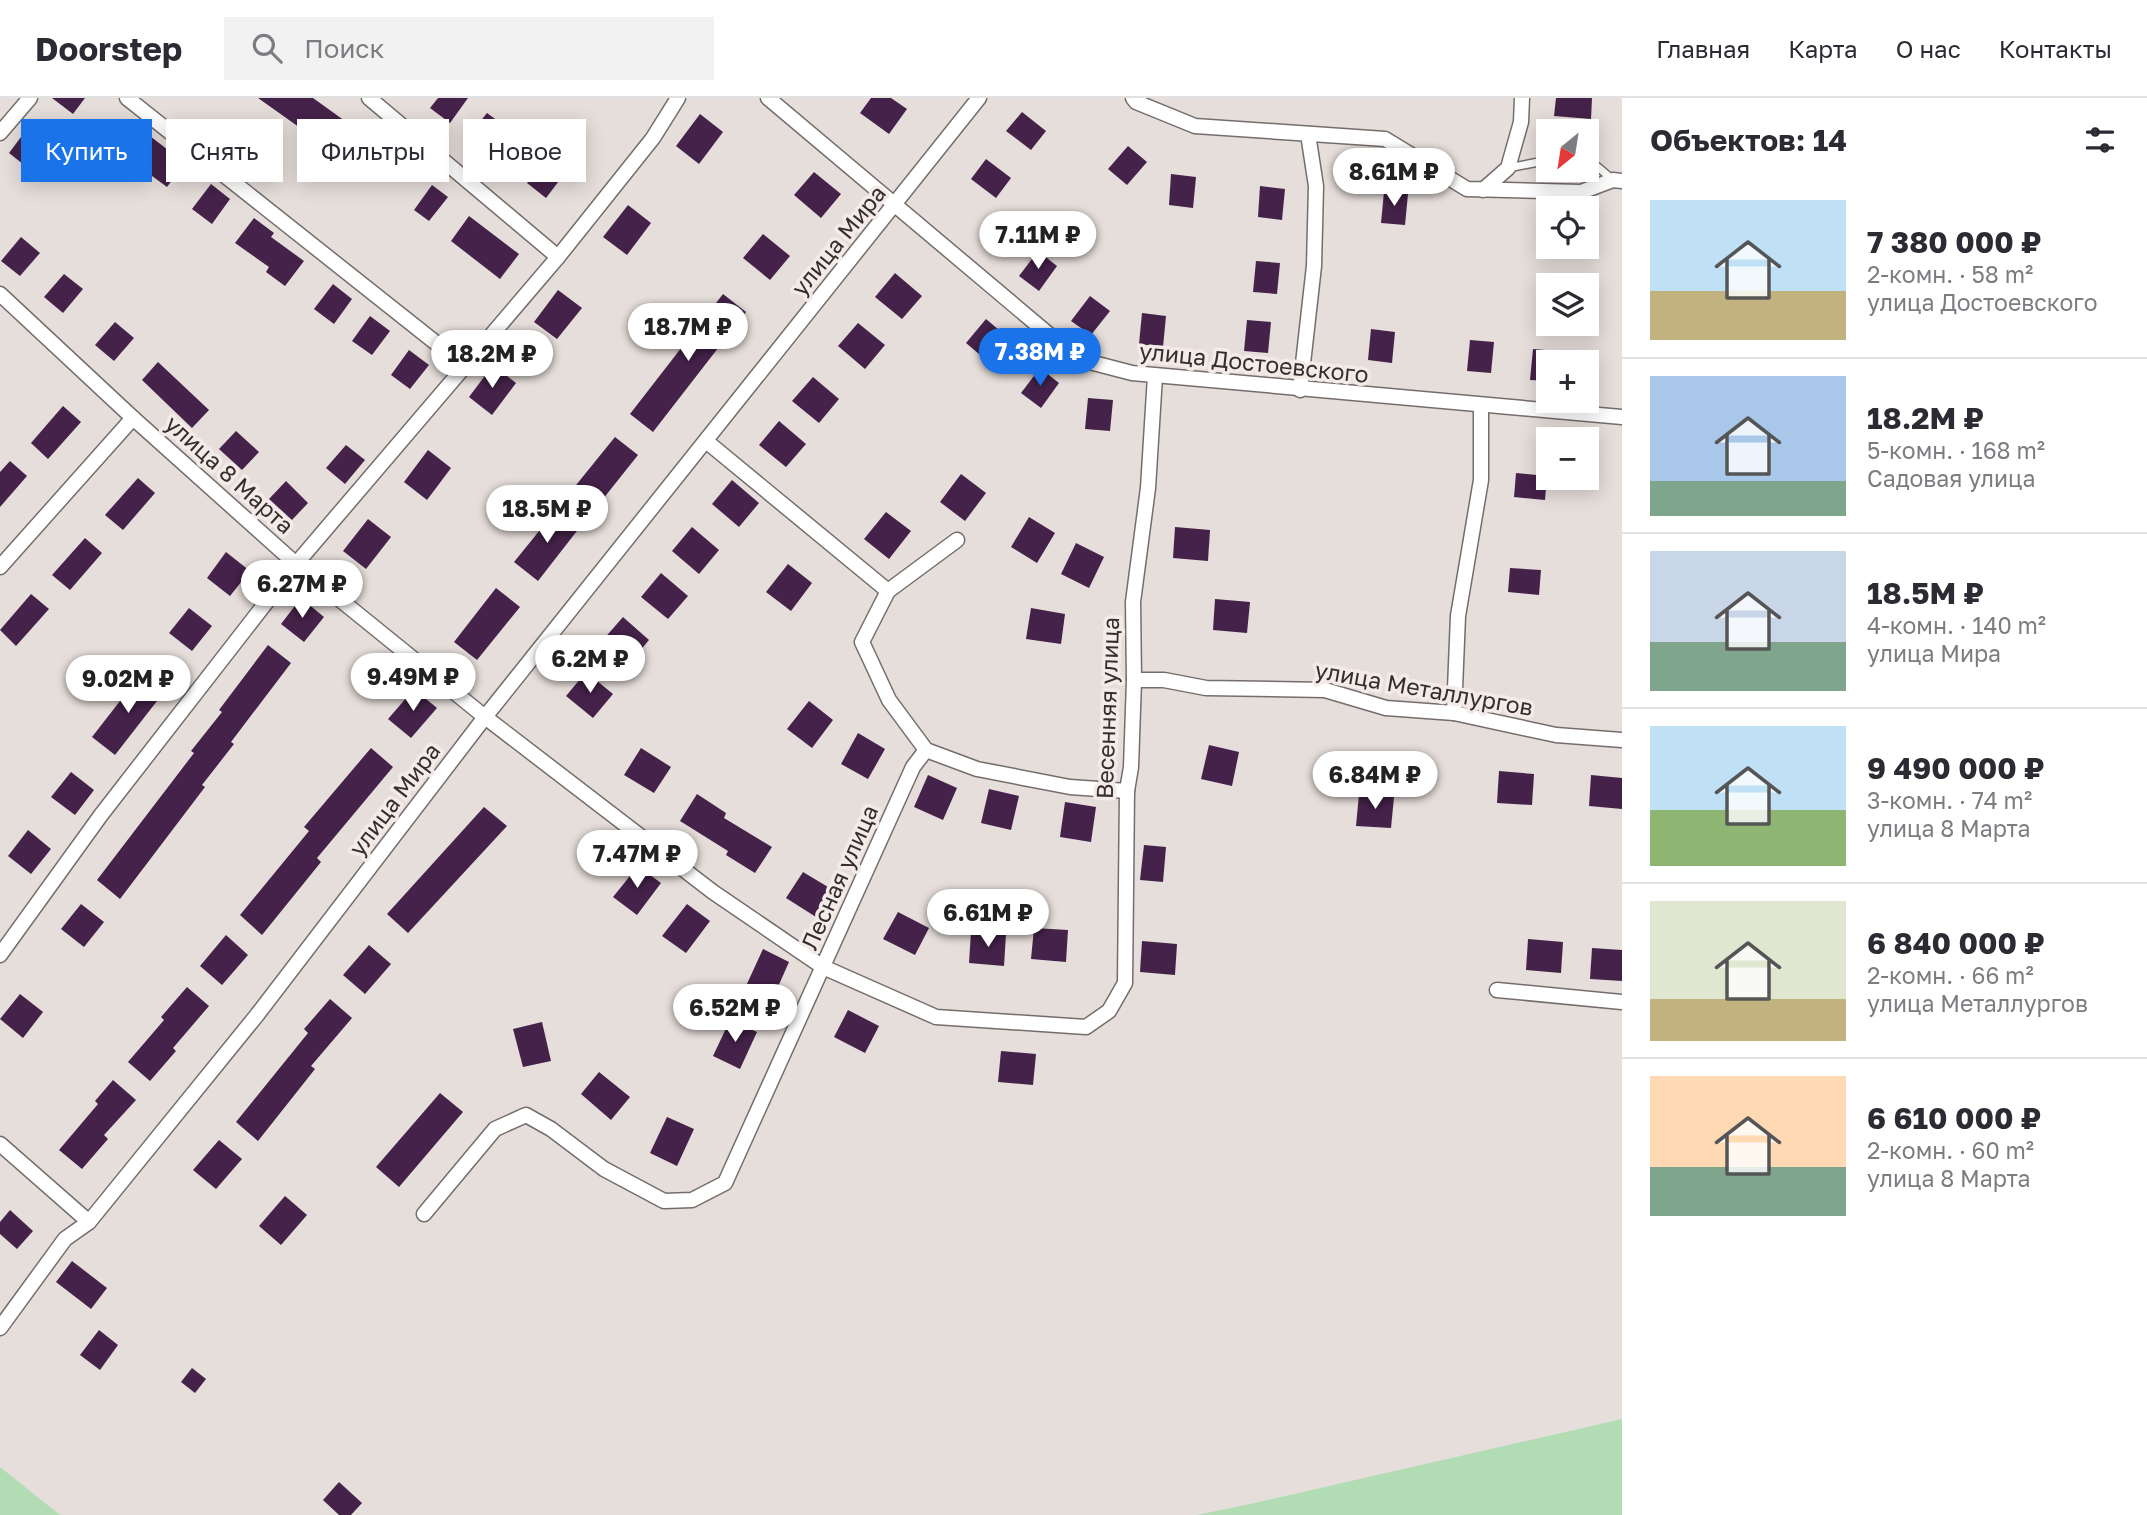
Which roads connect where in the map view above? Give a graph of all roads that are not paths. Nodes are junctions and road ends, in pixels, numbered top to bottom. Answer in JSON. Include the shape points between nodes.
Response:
{"nodes":[{"id":1,"x":30,"y":98,"type":"edge"},
{"id":2,"x":127,"y":98,"type":"edge"},
{"id":3,"x":369,"y":98,"type":"edge"},
{"id":4,"x":678,"y":98,"type":"edge"},
{"id":5,"x":768,"y":98,"type":"edge"},
{"id":6,"x":979,"y":98,"type":"edge"},
{"id":7,"x":1133,"y":98,"type":"edge"},
{"id":8,"x":1522,"y":98,"type":"edge"},
{"id":9,"x":0,"y":133,"type":"edge"},
{"id":10,"x":1308,"y":134,"type":"junction"},
{"id":11,"x":1536,"y":163,"type":"edge"},
{"id":12,"x":1508,"y":168,"type":"junction"},
{"id":13,"x":1600,"y":168,"type":"edge"},
{"id":14,"x":1617,"y":180,"type":"edge"},
{"id":15,"x":1483,"y":190,"type":"junction"},
{"id":16,"x":896,"y":205,"type":"junction"},
{"id":17,"x":558,"y":257,"type":"junction"},
{"id":18,"x":0,"y":294,"type":"edge"},
{"id":19,"x":465,"y":366,"type":"junction"},
{"id":20,"x":1155,"y":376,"type":"junction"},
{"id":21,"x":1300,"y":390,"type":"junction"},
{"id":22,"x":1481,"y":407,"type":"junction"},
{"id":23,"x":1622,"y":417,"type":"edge"},
{"id":24,"x":133,"y":418,"type":"junction"},
{"id":25,"x":706,"y":441,"type":"junction"},
{"id":26,"x":957,"y":540,"type":"dead end"},
{"id":27,"x":296,"y":564,"type":"junction"},
{"id":28,"x":0,"y":567,"type":"edge"},
{"id":29,"x":888,"y":591,"type":"junction"},
{"id":30,"x":1134,"y":680,"type":"junction"},
{"id":31,"x":1454,"y":713,"type":"junction"},
{"id":32,"x":485,"y":717,"type":"junction"},
{"id":33,"x":1622,"y":740,"type":"edge"},
{"id":34,"x":926,"y":750,"type":"junction"},
{"id":35,"x":1127,"y":791,"type":"junction"},
{"id":36,"x":0,"y":955,"type":"edge"},
{"id":37,"x":823,"y":967,"type":"junction"},
{"id":38,"x":1497,"y":990,"type":"dead end"},
{"id":39,"x":1622,"y":1002,"type":"edge"},
{"id":40,"x":1086,"y":1027,"type":"joint"},
{"id":41,"x":0,"y":1144,"type":"edge"},
{"id":42,"x":424,"y":1214,"type":"dead end"},
{"id":43,"x":89,"y":1222,"type":"junction"},
{"id":44,"x":0,"y":1328,"type":"edge"}],
"edges":[{"from":1,"to":9,"type":"street"},
{"from":2,"to":19,"type":"street"},
{"from":3,"to":17,"type":"street"},
{"from":4,"to":17,"type":"street","via":[[653,138]]},
{"from":5,"to":16,"type":"street","name":"улица Достоевского"},
{"from":6,"to":16,"type":"street","name":"улица Мира"},
{"from":7,"to":10,"type":"street","via":[[1195,126]]},
{"from":8,"to":12,"type":"street","via":[[1521,122]]},
{"from":10,"to":15,"type":"street","via":[[1385,139],[1467,189]]},
{"from":10,"to":21,"type":"street","via":[[1316,186],[1315,239]]},
{"from":11,"to":12,"type":"lane"},
{"from":12,"to":15,"type":"street"},
{"from":13,"to":14,"type":"lane"},
{"from":14,"to":15,"type":"street","via":[[1581,192]]},
{"from":16,"to":20,"type":"street","name":"улица Достоевского","via":[[1078,359]]},
{"from":16,"to":25,"type":"street","name":"улица Мира"},
{"from":17,"to":19,"type":"street"},
{"from":18,"to":24,"type":"street","name":"улица 8 Марта"},
{"from":19,"to":27,"type":"street"},
{"from":20,"to":21,"type":"street","name":"улица Достоевского"},
{"from":20,"to":30,"type":"street","name":"Весенняя улица","via":[[1149,488],[1133,602]]},
{"from":21,"to":22,"type":"street","name":"улица Достоевского"},
{"from":22,"to":23,"type":"street","name":"улица Достоевского"},
{"from":22,"to":31,"type":"street","via":[[1481,480],[1458,616]]},
{"from":24,"to":27,"type":"street","name":"улица 8 Марта"},
{"from":24,"to":28,"type":"street"},
{"from":25,"to":29,"type":"street"},
{"from":25,"to":32,"type":"street","name":"улица Мира"},
{"from":26,"to":29,"type":"street"},
{"from":27,"to":32,"type":"street","name":"улица 8 Марта"},
{"from":27,"to":36,"type":"street","via":[[101,815]]},
{"from":29,"to":34,"type":"street","via":[[862,642],[889,700]]},
{"from":30,"to":31,"type":"street","name":"улица Металлургов","via":[[1206,688],[1325,690],[1386,708]]},
{"from":30,"to":35,"type":"street","name":"Весенняя улица"},
{"from":31,"to":33,"type":"street","name":"улица Металлургов","via":[[1556,735]]},
{"from":32,"to":37,"type":"street","name":"улица 8 Марта","via":[[713,891]]},
{"from":32,"to":43,"type":"street","name":"улица Мира","via":[[257,1015]]},
{"from":34,"to":35,"type":"street","via":[[977,769],[1070,787]]},
{"from":34,"to":37,"type":"street","name":"Лесная улица","via":[[913,767]]},
{"from":35,"to":40,"type":"street","name":"Весенняя улица","via":[[1125,983],[1109,1011]]},
{"from":37,"to":40,"type":"street","name":"улица 8 Марта","via":[[936,1017]]},
{"from":37,"to":42,"type":"street","name":"Лесная улица","via":[[725,1183],[692,1200],[664,1201],[604,1169],[526,1115],[495,1129]]},
{"from":38,"to":39,"type":"street"},
{"from":41,"to":43,"type":"street"},
{"from":43,"to":44,"type":"street","name":"улица Мира","via":[[65,1239]]}]}
